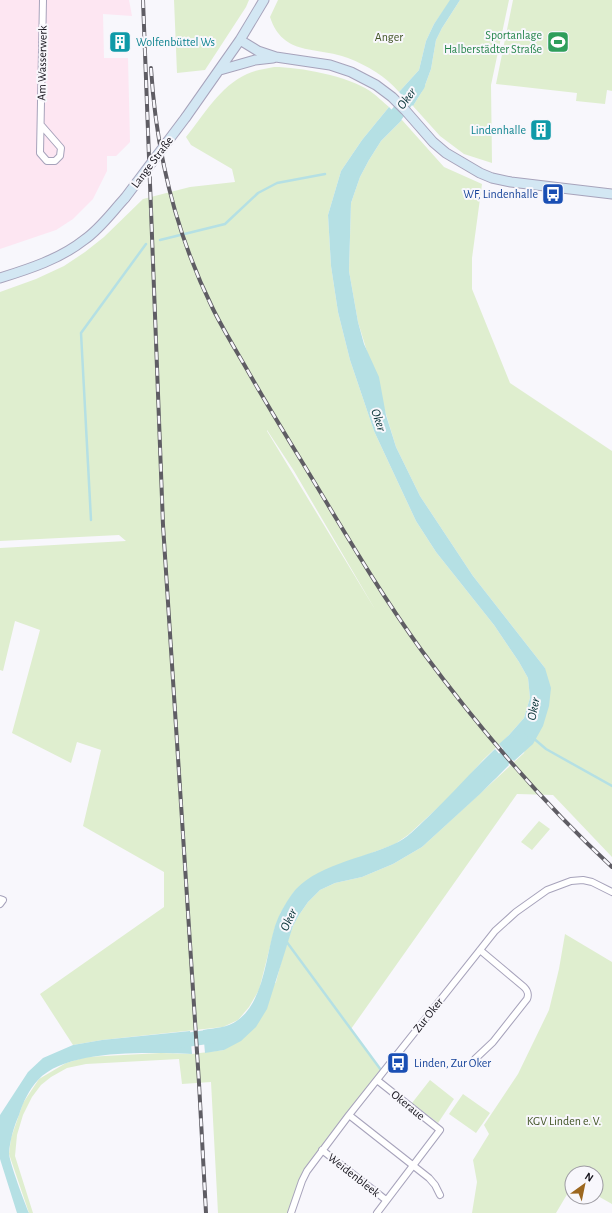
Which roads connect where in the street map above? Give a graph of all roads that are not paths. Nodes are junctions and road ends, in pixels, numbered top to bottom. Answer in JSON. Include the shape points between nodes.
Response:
{"nodes":[{"id":1,"x":43,"y":0,"type":"edge"},
{"id":2,"x":264,"y":0,"type":"edge"},
{"id":3,"x":240,"y":40,"type":"junction"},
{"id":4,"x":276,"y":57,"type":"junction"},
{"id":5,"x":220,"y":70,"type":"junction"},
{"id":6,"x":41,"y":125,"type":"junction"},
{"id":7,"x":612,"y":194,"type":"edge"},
{"id":8,"x":0,"y":278,"type":"edge"},
{"id":9,"x":612,"y":892,"type":"edge"},
{"id":10,"x":480,"y":950,"type":"junction"},
{"id":11,"x":475,"y":1059,"type":"dead end"},
{"id":12,"x":377,"y":1080,"type":"junction"},
{"id":13,"x":349,"y":1115,"type":"junction"},
{"id":14,"x":322,"y":1150,"type":"junction"},
{"id":15,"x":413,"y":1165,"type":"junction"},
{"id":16,"x":440,"y":1195,"type":"dead end"},
{"id":17,"x":386,"y":1200,"type":"junction"},
{"id":18,"x":291,"y":1213,"type":"edge"},
{"id":19,"x":377,"y":1213,"type":"edge"}],
"edges":[{"from":1,"to":6,"type":"street","name":"Am Wasserwerk"},
{"from":2,"to":3,"type":"main road","name":"Lange Straße"},
{"from":3,"to":4,"type":"main road","via":[[258,51]]},
{"from":3,"to":5,"type":"main road","name":"Lange Straße"},
{"from":4,"to":5,"type":"main road"},
{"from":4,"to":7,"type":"main road","via":[[330,65],[376,85],[392,97],[446,153],[492,178]]},
{"from":5,"to":8,"type":"main road","name":"Lange Straße","bridge":true,"via":[[125,198],[85,240],[43,264]]},
{"from":6,"to":6,"type":"street","name":"Am Wasserwerk","via":[[40,153],[47,161],[55,161],[60,156],[61,148]]},
{"from":9,"to":10,"type":"street","name":"Zur Oker","via":[[583,880],[557,886],[528,902],[496,931]]},
{"from":10,"to":11,"type":"street","via":[[524,987],[528,995],[493,1042]]},
{"from":10,"to":12,"type":"street","name":"Zur Oker"},
{"from":12,"to":13,"type":"street","name":"Zur Oker"},
{"from":12,"to":15,"type":"street","name":"Okeraue","via":[[440,1130]]},
{"from":13,"to":14,"type":"street","name":"Zur Oker"},
{"from":13,"to":15,"type":"street"},
{"from":14,"to":17,"type":"street","name":"Weidenbleek"},
{"from":14,"to":18,"type":"street","name":"Zur Oker","via":[[302,1181]]},
{"from":15,"to":16,"type":"street","via":[[429,1178]]},
{"from":15,"to":17,"type":"street"},
{"from":17,"to":19,"type":"street"}]}
